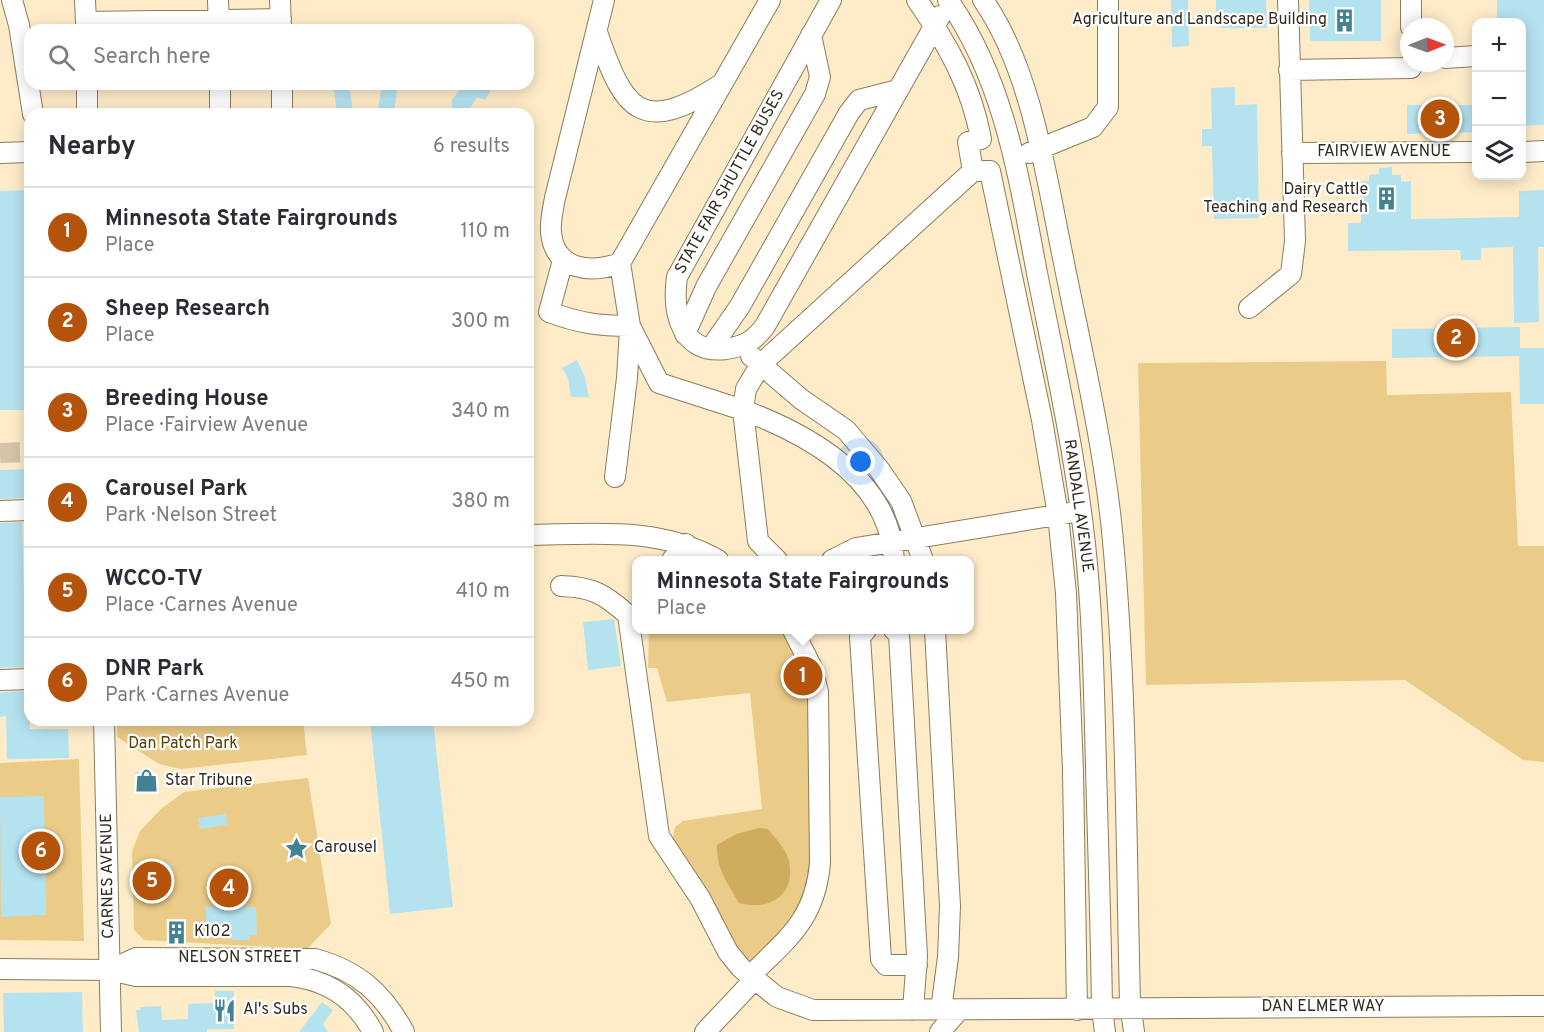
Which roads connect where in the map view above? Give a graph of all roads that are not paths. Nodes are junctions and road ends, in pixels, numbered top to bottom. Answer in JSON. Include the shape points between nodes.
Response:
{"nodes":[{"id":1,"x":12,"y":0,"type":"edge"},
{"id":2,"x":85,"y":0,"type":"edge"},
{"id":3,"x":604,"y":0,"type":"edge"},
{"id":4,"x":770,"y":0,"type":"edge"},
{"id":5,"x":831,"y":0,"type":"edge"},
{"id":6,"x":917,"y":0,"type":"edge"},
{"id":7,"x":949,"y":0,"type":"edge"},
{"id":8,"x":983,"y":0,"type":"edge"},
{"id":9,"x":1108,"y":0,"type":"edge"},
{"id":10,"x":1288,"y":0,"type":"edge"},
{"id":11,"x":1411,"y":0,"type":"edge"},
{"id":12,"x":218,"y":16,"type":"edge"},
{"id":13,"x":281,"y":16,"type":"edge"},
{"id":14,"x":1411,"y":18,"type":"edge"},
{"id":15,"x":86,"y":24,"type":"edge"},
{"id":16,"x":112,"y":24,"type":"edge"},
{"id":17,"x":934,"y":25,"type":"junction"},
{"id":18,"x":597,"y":32,"type":"junction"},
{"id":19,"x":811,"y":35,"type":"junction"},
{"id":20,"x":1472,"y":56,"type":"edge"},
{"id":21,"x":24,"y":57,"type":"edge"},
{"id":22,"x":1454,"y":57,"type":"edge"},
{"id":23,"x":1400,"y":66,"type":"edge"},
{"id":24,"x":1289,"y":70,"type":"junction"},
{"id":25,"x":724,"y":83,"type":"junction"},
{"id":26,"x":29,"y":90,"type":"edge"},
{"id":27,"x":87,"y":90,"type":"edge"},
{"id":28,"x":219,"y":90,"type":"edge"},
{"id":29,"x":282,"y":90,"type":"edge"},
{"id":30,"x":898,"y":90,"type":"junction"},
{"id":31,"x":32,"y":108,"type":"edge"},
{"id":32,"x":87,"y":108,"type":"edge"},
{"id":33,"x":220,"y":108,"type":"edge"},
{"id":34,"x":282,"y":108,"type":"edge"},
{"id":35,"x":1009,"y":134,"type":"junction"},
{"id":36,"x":981,"y":139,"type":"junction"},
{"id":37,"x":1041,"y":149,"type":"junction"},
{"id":38,"x":1544,"y":151,"type":"edge"},
{"id":39,"x":24,"y":152,"type":"edge"},
{"id":40,"x":1472,"y":152,"type":"edge"},
{"id":41,"x":1526,"y":152,"type":"edge"},
{"id":42,"x":0,"y":153,"type":"edge"},
{"id":43,"x":1292,"y":153,"type":"junction"},
{"id":44,"x":1015,"y":160,"type":"junction"},
{"id":45,"x":981,"y":171,"type":"junction"},
{"id":46,"x":563,"y":260,"type":"junction"},
{"id":47,"x":620,"y":263,"type":"junction"},
{"id":48,"x":1249,"y":308,"type":"dead end"},
{"id":49,"x":630,"y":326,"type":"junction"},
{"id":50,"x":685,"y":334,"type":"junction"},
{"id":51,"x":740,"y":346,"type":"junction"},
{"id":52,"x":711,"y":348,"type":"junction"},
{"id":53,"x":761,"y":364,"type":"junction"},
{"id":54,"x":742,"y":410,"type":"junction"},
{"id":55,"x":615,"y":477,"type":"dead end"},
{"id":56,"x":1108,"y":501,"type":"junction"},
{"id":57,"x":1080,"y":506,"type":"junction"},
{"id":58,"x":24,"y":510,"type":"edge"},
{"id":59,"x":0,"y":511,"type":"edge"},
{"id":60,"x":1058,"y":515,"type":"junction"},
{"id":61,"x":534,"y":535,"type":"edge"},
{"id":62,"x":916,"y":538,"type":"junction"},
{"id":63,"x":686,"y":544,"type":"junction"},
{"id":64,"x":894,"y":551,"type":"edge"},
{"id":65,"x":676,"y":556,"type":"edge"},
{"id":66,"x":709,"y":556,"type":"edge"},
{"id":67,"x":772,"y":556,"type":"edge"},
{"id":68,"x":841,"y":556,"type":"edge"},
{"id":69,"x":921,"y":556,"type":"edge"},
{"id":70,"x":561,"y":586,"type":"dead end"},
{"id":71,"x":632,"y":609,"type":"edge"},
{"id":72,"x":635,"y":634,"type":"edge"},
{"id":73,"x":795,"y":634,"type":"edge"},
{"id":74,"x":863,"y":634,"type":"edge"},
{"id":75,"x":899,"y":634,"type":"edge"},
{"id":76,"x":935,"y":634,"type":"edge"},
{"id":77,"x":24,"y":679,"type":"edge"},
{"id":78,"x":0,"y":680,"type":"edge"},
{"id":79,"x":104,"y":726,"type":"edge"},
{"id":80,"x":916,"y":965,"type":"junction"},
{"id":81,"x":0,"y":969,"type":"edge"},
{"id":82,"x":110,"y":970,"type":"junction"},
{"id":83,"x":752,"y":978,"type":"junction"},
{"id":84,"x":1544,"y":1006,"type":"edge"},
{"id":85,"x":1102,"y":1009,"type":"junction"},
{"id":86,"x":1130,"y":1009,"type":"junction"},
{"id":87,"x":913,"y":1010,"type":"junction"},
{"id":88,"x":950,"y":1010,"type":"junction"},
{"id":89,"x":1077,"y":1010,"type":"junction"},
{"id":90,"x":371,"y":1028,"type":"edge"},
{"id":91,"x":111,"y":1032,"type":"edge"},
{"id":92,"x":404,"y":1032,"type":"edge"},
{"id":93,"x":705,"y":1032,"type":"edge"},
{"id":94,"x":940,"y":1032,"type":"edge"},
{"id":95,"x":1105,"y":1032,"type":"edge"},
{"id":96,"x":1134,"y":1032,"type":"edge"}],
"edges":[{"from":1,"to":21,"type":"street"},
{"from":2,"to":15,"type":"street"},
{"from":3,"to":18,"type":"street"},
{"from":4,"to":25,"type":"street"},
{"from":5,"to":19,"type":"street","name":"STATE FAIR SHUTTLE BUSES"},
{"from":6,"to":17,"type":"street"},
{"from":7,"to":17,"type":"street"},
{"from":7,"to":35,"type":"street","name":"RANDALL AVENUE","via":[[984,62]]},
{"from":8,"to":37,"type":"street","name":"RANDALL AVENUE","via":[[1028,99]]},
{"from":9,"to":37,"type":"street","via":[[1108,106],[1093,127]]},
{"from":10,"to":24,"type":"street"},
{"from":11,"to":14,"type":"street"},
{"from":12,"to":13,"type":"street"},
{"from":12,"to":16,"type":"street"},
{"from":17,"to":30,"type":"street"},
{"from":17,"to":36,"type":"street","via":[[960,71],[974,105]]},
{"from":18,"to":25,"type":"street","via":[[614,75],[629,100],[639,108],[655,113],[672,111]]},
{"from":18,"to":46,"type":"street","via":[[550,230]]},
{"from":19,"to":50,"type":"street","name":"STATE FAIR SHUTTLE BUSES","via":[[820,77],[815,94],[706,287]]},
{"from":19,"to":50,"type":"street","name":"STATE FAIR SHUTTLE BUSES","via":[[676,277],[673,300]]},
{"from":20,"to":22,"type":"street"},
{"from":23,"to":24,"type":"street"},
{"from":24,"to":43,"type":"street"},
{"from":25,"to":47,"type":"street"},
{"from":26,"to":31,"type":"street"},
{"from":27,"to":32,"type":"street"},
{"from":28,"to":33,"type":"street"},
{"from":29,"to":34,"type":"street"},
{"from":30,"to":51,"type":"street","via":[[765,326],[754,341]]},
{"from":30,"to":52,"type":"street","via":[[859,100],[849,113],[740,306]]},
{"from":35,"to":36,"type":"street"},
{"from":35,"to":44,"type":"street","name":"RANDALL AVENUE"},
{"from":36,"to":45,"type":"street","via":[[968,142]]},
{"from":37,"to":44,"type":"street"},
{"from":37,"to":56,"type":"street","name":"RANDALL AVENUE"},
{"from":38,"to":41,"type":"street"},
{"from":39,"to":42,"type":"street"},
{"from":40,"to":43,"type":"street","name":"FAIRVIEW AVENUE"},
{"from":43,"to":48,"type":"street","via":[[1295,241],[1291,274]]},
{"from":44,"to":45,"type":"street"},
{"from":44,"to":57,"type":"street","name":"RANDALL AVENUE"},
{"from":45,"to":53,"type":"street"},
{"from":45,"to":60,"type":"street","via":[[1040,409]]},
{"from":46,"to":47,"type":"street","via":[[589,270]]},
{"from":46,"to":49,"type":"street","via":[[549,312],[582,324]]},
{"from":47,"to":49,"type":"street"},
{"from":49,"to":54,"type":"street","via":[[659,383]]},
{"from":49,"to":55,"type":"street"},
{"from":50,"to":52,"type":"street","via":[[700,347]]},
{"from":51,"to":52,"type":"street"},
{"from":51,"to":53,"type":"street"},
{"from":53,"to":54,"type":"street","via":[[746,389]]},
{"from":53,"to":62,"type":"street","via":[[801,399],[846,430],[901,501]]},
{"from":54,"to":64,"type":"street","via":[[781,424],[829,453],[870,493],[885,519]]},
{"from":54,"to":67,"type":"street","via":[[758,542]]},
{"from":56,"to":57,"type":"street"},
{"from":56,"to":86,"type":"street","name":"RANDALL AVENUE","via":[[1122,680]]},
{"from":57,"to":60,"type":"street","via":[[1067,515]]},
{"from":57,"to":85,"type":"street","name":"RANDALL AVENUE","via":[[1092,638]]},
{"from":58,"to":59,"type":"street"},
{"from":60,"to":62,"type":"street"},
{"from":60,"to":89,"type":"street","via":[[1070,663]]},
{"from":61,"to":63,"type":"street","via":[[651,535]]},
{"from":62,"to":64,"type":"street"},
{"from":62,"to":69,"type":"street"},
{"from":63,"to":65,"type":"street"},
{"from":63,"to":66,"type":"street"},
{"from":64,"to":68,"type":"street","via":[[856,548]]},
{"from":70,"to":71,"type":"street","via":[[595,590]]},
{"from":72,"to":83,"type":"street","name":"DAN ELMER WAY","via":[[659,836],[700,898],[728,952]]},
{"from":73,"to":83,"type":"street","via":[[812,668],[818,692],[818,889],[798,928]]},
{"from":74,"to":80,"type":"street","via":[[880,959],[886,965]]},
{"from":75,"to":80,"type":"street"},
{"from":76,"to":88,"type":"street","via":[[950,906]]},
{"from":77,"to":78,"type":"street"},
{"from":79,"to":82,"type":"street","name":"CARNES AVENUE"},
{"from":80,"to":87,"type":"street"},
{"from":81,"to":82,"type":"street","name":"NELSON STREET"},
{"from":82,"to":90,"type":"street","name":"NELSON STREET","via":[[136,976],[312,978],[346,996]]},
{"from":82,"to":91,"type":"street","name":"CARNES AVENUE"},
{"from":82,"to":92,"type":"street","name":"NELSON STREET","via":[[136,958],[315,959],[366,982],[392,1010]]},
{"from":83,"to":87,"type":"street","name":"DAN ELMER WAY","via":[[777,997],[813,1010]]},
{"from":83,"to":93,"type":"street"},
{"from":84,"to":86,"type":"street","name":"DAN ELMER WAY"},
{"from":85,"to":86,"type":"street","name":"DAN ELMER WAY"},
{"from":85,"to":89,"type":"street","name":"DAN ELMER WAY"},
{"from":85,"to":95,"type":"street","name":"RANDALL AVENUE"},
{"from":86,"to":96,"type":"street","name":"RANDALL AVENUE"},
{"from":87,"to":88,"type":"street","name":"DAN ELMER WAY"},
{"from":88,"to":89,"type":"street","name":"DAN ELMER WAY"},
{"from":88,"to":94,"type":"street"}]}
